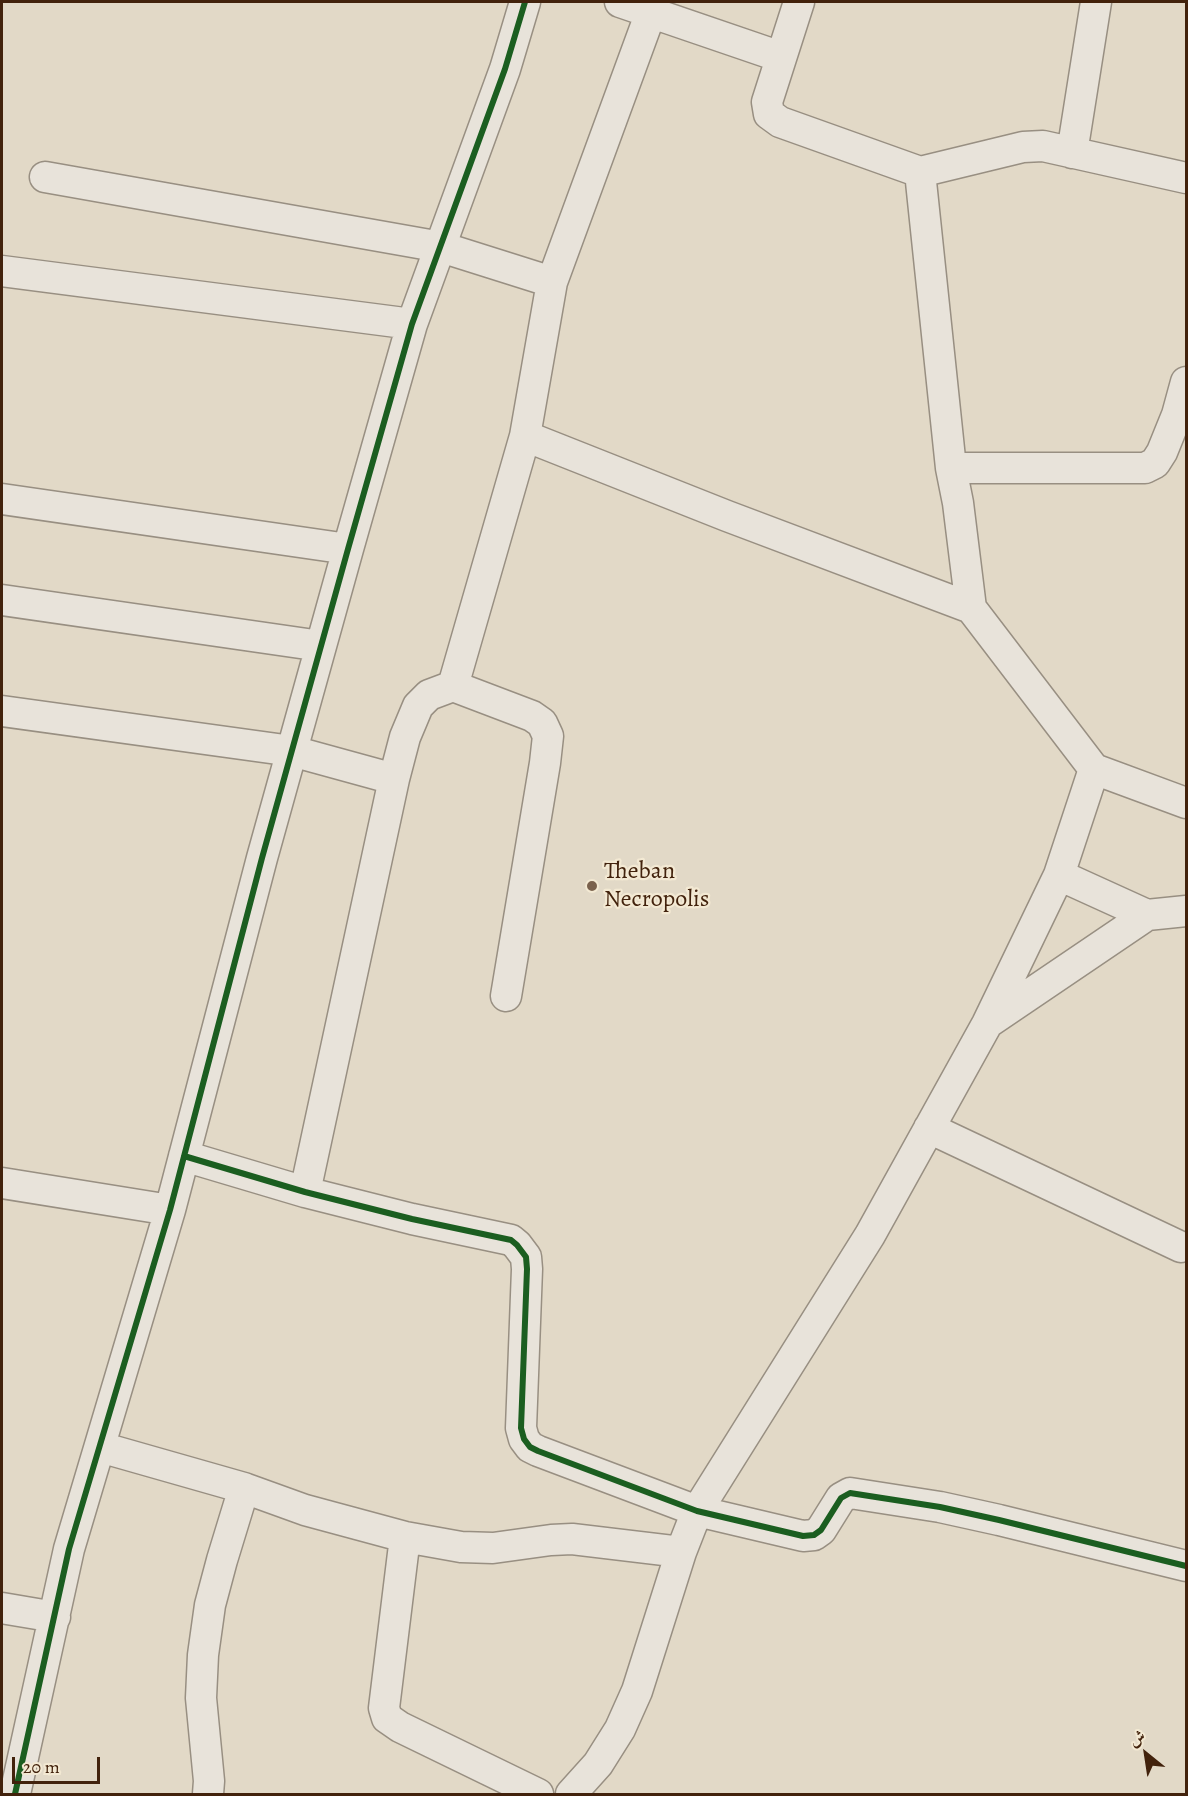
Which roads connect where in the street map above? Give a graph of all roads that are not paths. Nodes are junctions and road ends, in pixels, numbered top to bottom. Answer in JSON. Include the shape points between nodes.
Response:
{"nodes":[{"id":1,"x":525,"y":2,"type":"edge"},
{"id":2,"x":620,"y":2,"type":"edge"},
{"id":3,"x":799,"y":2,"type":"edge"},
{"id":4,"x":1096,"y":2,"type":"edge"},
{"id":5,"x":651,"y":12,"type":"junction"},
{"id":6,"x":781,"y":57,"type":"junction"},
{"id":7,"x":1072,"y":153,"type":"junction"},
{"id":8,"x":920,"y":172,"type":"junction"},
{"id":9,"x":45,"y":177,"type":"dead end"},
{"id":10,"x":1186,"y":178,"type":"edge"},
{"id":11,"x":441,"y":247,"type":"junction"},
{"id":12,"x":2,"y":270,"type":"edge"},
{"id":13,"x":552,"y":282,"type":"junction"},
{"id":14,"x":412,"y":324,"type":"junction"},
{"id":15,"x":1186,"y":382,"type":"edge"},
{"id":16,"x":525,"y":436,"type":"junction"},
{"id":17,"x":951,"y":468,"type":"junction"},
{"id":18,"x":2,"y":499,"type":"edge"},
{"id":19,"x":348,"y":549,"type":"junction"},
{"id":20,"x":2,"y":600,"type":"edge"},
{"id":21,"x":971,"y":608,"type":"junction"},
{"id":22,"x":321,"y":646,"type":"junction"},
{"id":23,"x":453,"y":686,"type":"junction"},
{"id":24,"x":2,"y":711,"type":"edge"},
{"id":25,"x":292,"y":751,"type":"junction"},
{"id":26,"x":1094,"y":769,"type":"junction"},
{"id":27,"x":394,"y":779,"type":"junction"},
{"id":28,"x":1186,"y":803,"type":"edge"},
{"id":29,"x":1059,"y":875,"type":"junction"},
{"id":30,"x":1186,"y":911,"type":"edge"},
{"id":31,"x":1147,"y":915,"type":"junction"},
{"id":32,"x":506,"y":996,"type":"dead end"},
{"id":33,"x":987,"y":1024,"type":"junction"},
{"id":34,"x":929,"y":1128,"type":"junction"},
{"id":35,"x":184,"y":1156,"type":"junction"},
{"id":36,"x":2,"y":1184,"type":"edge"},
{"id":37,"x":305,"y":1192,"type":"junction"},
{"id":38,"x":170,"y":1210,"type":"junction"},
{"id":39,"x":1181,"y":1247,"type":"dead end"},
{"id":40,"x":100,"y":1447,"type":"junction"},
{"id":41,"x":244,"y":1488,"type":"junction"},
{"id":42,"x":697,"y":1511,"type":"junction"},
{"id":43,"x":405,"y":1537,"type":"junction"},
{"id":44,"x":681,"y":1552,"type":"junction"},
{"id":45,"x":1186,"y":1566,"type":"edge"},
{"id":46,"x":2,"y":1608,"type":"edge"},
{"id":47,"x":55,"y":1617,"type":"junction"},
{"id":48,"x":16,"y":1785,"type":"edge"},
{"id":49,"x":208,"y":1794,"type":"edge"},
{"id":50,"x":538,"y":1794,"type":"edge"},
{"id":51,"x":571,"y":1794,"type":"edge"}],
"edges":[{"from":1,"to":11,"type":"street"},
{"from":2,"to":5,"type":"street"},
{"from":3,"to":6,"type":"street"},
{"from":4,"to":7,"type":"street"},
{"from":5,"to":6,"type":"street"},
{"from":5,"to":13,"type":"street"},
{"from":6,"to":8,"type":"street","via":[[767,102],[767,110],[774,118]]},
{"from":7,"to":8,"type":"street","via":[[1043,146],[1023,147]]},
{"from":7,"to":10,"type":"street"},
{"from":8,"to":17,"type":"street"},
{"from":9,"to":11,"type":"street"},
{"from":11,"to":13,"type":"street"},
{"from":11,"to":14,"type":"street"},
{"from":12,"to":14,"type":"street"},
{"from":13,"to":16,"type":"street"},
{"from":14,"to":19,"type":"street"},
{"from":15,"to":17,"type":"street","via":[[1162,452],[1155,463],[1145,468]]},
{"from":16,"to":21,"type":"street"},
{"from":16,"to":23,"type":"street"},
{"from":17,"to":21,"type":"street"},
{"from":18,"to":19,"type":"street"},
{"from":19,"to":22,"type":"street"},
{"from":20,"to":22,"type":"street"},
{"from":21,"to":26,"type":"street"},
{"from":22,"to":25,"type":"street"},
{"from":23,"to":27,"type":"street","via":[[429,695],[418,706]]},
{"from":23,"to":32,"type":"street","via":[[532,716],[542,723],[548,736]]},
{"from":24,"to":25,"type":"street"},
{"from":25,"to":27,"type":"street"},
{"from":25,"to":35,"type":"street"},
{"from":26,"to":28,"type":"street"},
{"from":26,"to":29,"type":"street"},
{"from":27,"to":37,"type":"street"},
{"from":29,"to":31,"type":"street"},
{"from":29,"to":33,"type":"street"},
{"from":30,"to":31,"type":"street"},
{"from":31,"to":33,"type":"street"},
{"from":33,"to":34,"type":"street"},
{"from":34,"to":39,"type":"street"},
{"from":34,"to":42,"type":"street","via":[[870,1235]]},
{"from":35,"to":37,"type":"street"},
{"from":35,"to":38,"type":"street"},
{"from":36,"to":38,"type":"street"},
{"from":37,"to":42,"type":"street","via":[[511,1240],[518,1245],[526,1257],[527,1269],[521,1428],[524,1439],[538,1452]]},
{"from":38,"to":40,"type":"street"},
{"from":40,"to":41,"type":"street"},
{"from":40,"to":47,"type":"street","via":[[69,1549]]},
{"from":41,"to":43,"type":"street","via":[[305,1510]]},
{"from":41,"to":49,"type":"street","via":[[210,1605],[203,1655],[201,1698]]},
{"from":42,"to":44,"type":"street"},
{"from":42,"to":45,"type":"street","via":[[803,1536],[814,1534],[825,1525],[841,1498],[850,1493],[940,1507]]},
{"from":43,"to":44,"type":"street","via":[[493,1548],[572,1539]]},
{"from":43,"to":50,"type":"street","via":[[384,1708],[387,1718]]},
{"from":44,"to":51,"type":"street","via":[[637,1691],[620,1729],[598,1764]]},
{"from":46,"to":47,"type":"street"},
{"from":47,"to":48,"type":"street"}]}
